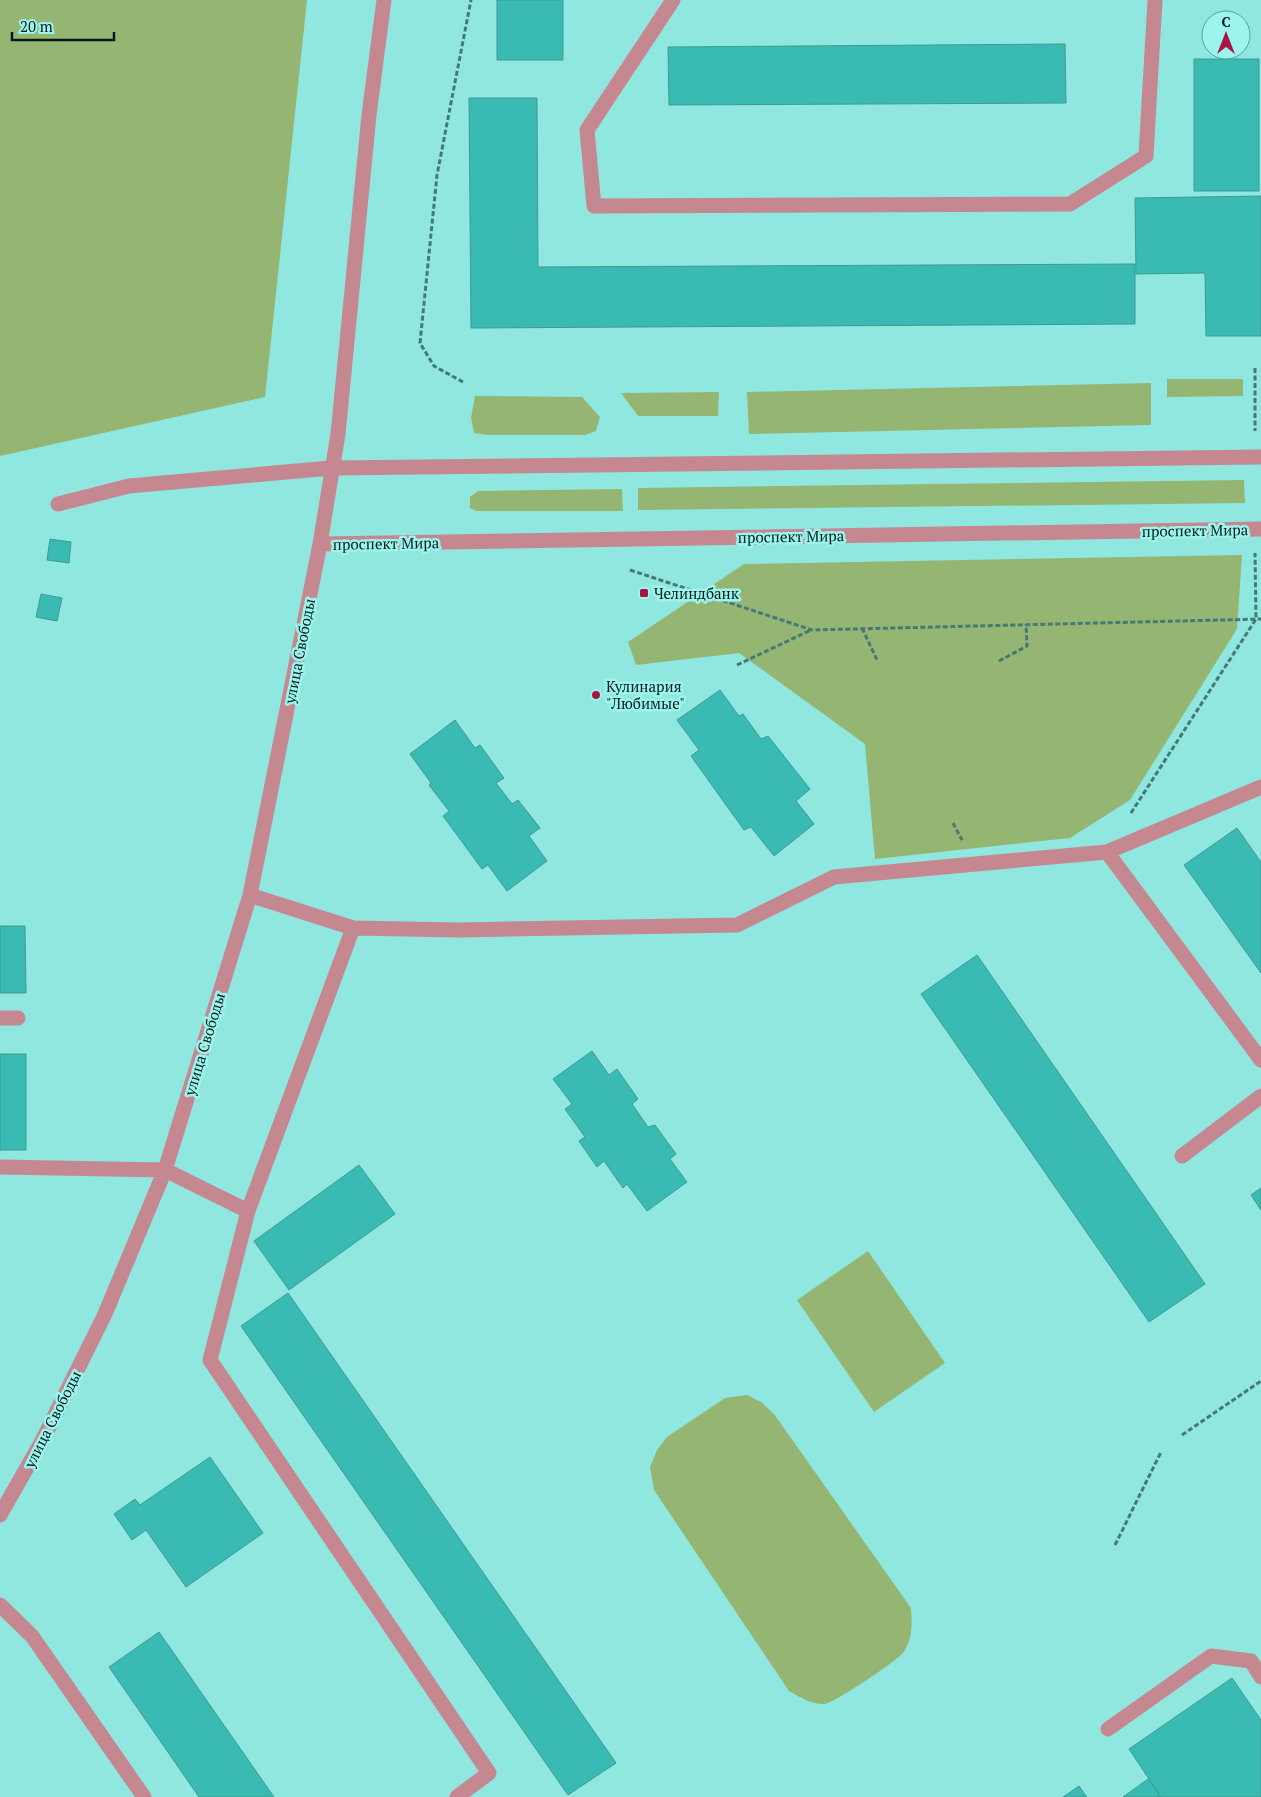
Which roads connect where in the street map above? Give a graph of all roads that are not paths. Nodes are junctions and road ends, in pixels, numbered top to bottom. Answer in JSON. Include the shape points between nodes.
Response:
{"nodes":[{"id":1,"x":384,"y":0,"type":"edge"},
{"id":2,"x":674,"y":0,"type":"edge"},
{"id":3,"x":1155,"y":0,"type":"edge"},
{"id":4,"x":1261,"y":457,"type":"edge"},
{"id":5,"x":331,"y":468,"type":"junction"},
{"id":6,"x":58,"y":504,"type":"dead end"},
{"id":7,"x":1261,"y":529,"type":"edge"},
{"id":8,"x":320,"y":544,"type":"junction"},
{"id":9,"x":1261,"y":787,"type":"edge"},
{"id":10,"x":1107,"y":852,"type":"junction"},
{"id":11,"x":250,"y":895,"type":"junction"},
{"id":12,"x":353,"y":928,"type":"junction"},
{"id":13,"x":0,"y":1018,"type":"edge"},
{"id":14,"x":18,"y":1018,"type":"dead end"},
{"id":15,"x":1261,"y":1060,"type":"edge"},
{"id":16,"x":1261,"y":1096,"type":"edge"},
{"id":17,"x":1182,"y":1156,"type":"dead end"},
{"id":18,"x":0,"y":1167,"type":"edge"},
{"id":19,"x":165,"y":1170,"type":"junction"},
{"id":20,"x":248,"y":1211,"type":"junction"},
{"id":21,"x":0,"y":1515,"type":"edge"},
{"id":22,"x":0,"y":1605,"type":"edge"},
{"id":23,"x":1261,"y":1677,"type":"edge"},
{"id":24,"x":1108,"y":1729,"type":"dead end"},
{"id":25,"x":144,"y":1797,"type":"edge"},
{"id":26,"x":457,"y":1797,"type":"edge"}],
"edges":[{"from":1,"to":5,"type":"street","name":"улица Свободы","via":[[369,115],[344,381]]},
{"from":2,"to":3,"type":"street","via":[[587,130],[594,206],[1070,204],[1146,156]]},
{"from":4,"to":5,"type":"street"},
{"from":5,"to":6,"type":"street","via":[[129,486]]},
{"from":5,"to":8,"type":"street","name":"улица Свободы"},
{"from":7,"to":8,"type":"street","name":"проспект Мира"},
{"from":8,"to":11,"type":"street","name":"улица Свободы"},
{"from":9,"to":10,"type":"street"},
{"from":10,"to":12,"type":"street","via":[[834,877],[737,925],[458,930]]},
{"from":10,"to":15,"type":"street"},
{"from":11,"to":12,"type":"street"},
{"from":11,"to":19,"type":"street","name":"улица Свободы"},
{"from":12,"to":20,"type":"street"},
{"from":13,"to":14,"type":"street"},
{"from":16,"to":17,"type":"street"},
{"from":18,"to":19,"type":"street"},
{"from":19,"to":20,"type":"street"},
{"from":19,"to":21,"type":"street","name":"улица Свободы","via":[[105,1314],[41,1443]]},
{"from":20,"to":26,"type":"street","via":[[210,1360],[489,1773]]},
{"from":22,"to":25,"type":"street","via":[[32,1636]]},
{"from":23,"to":24,"type":"street","via":[[1251,1661],[1211,1656]]}]}
